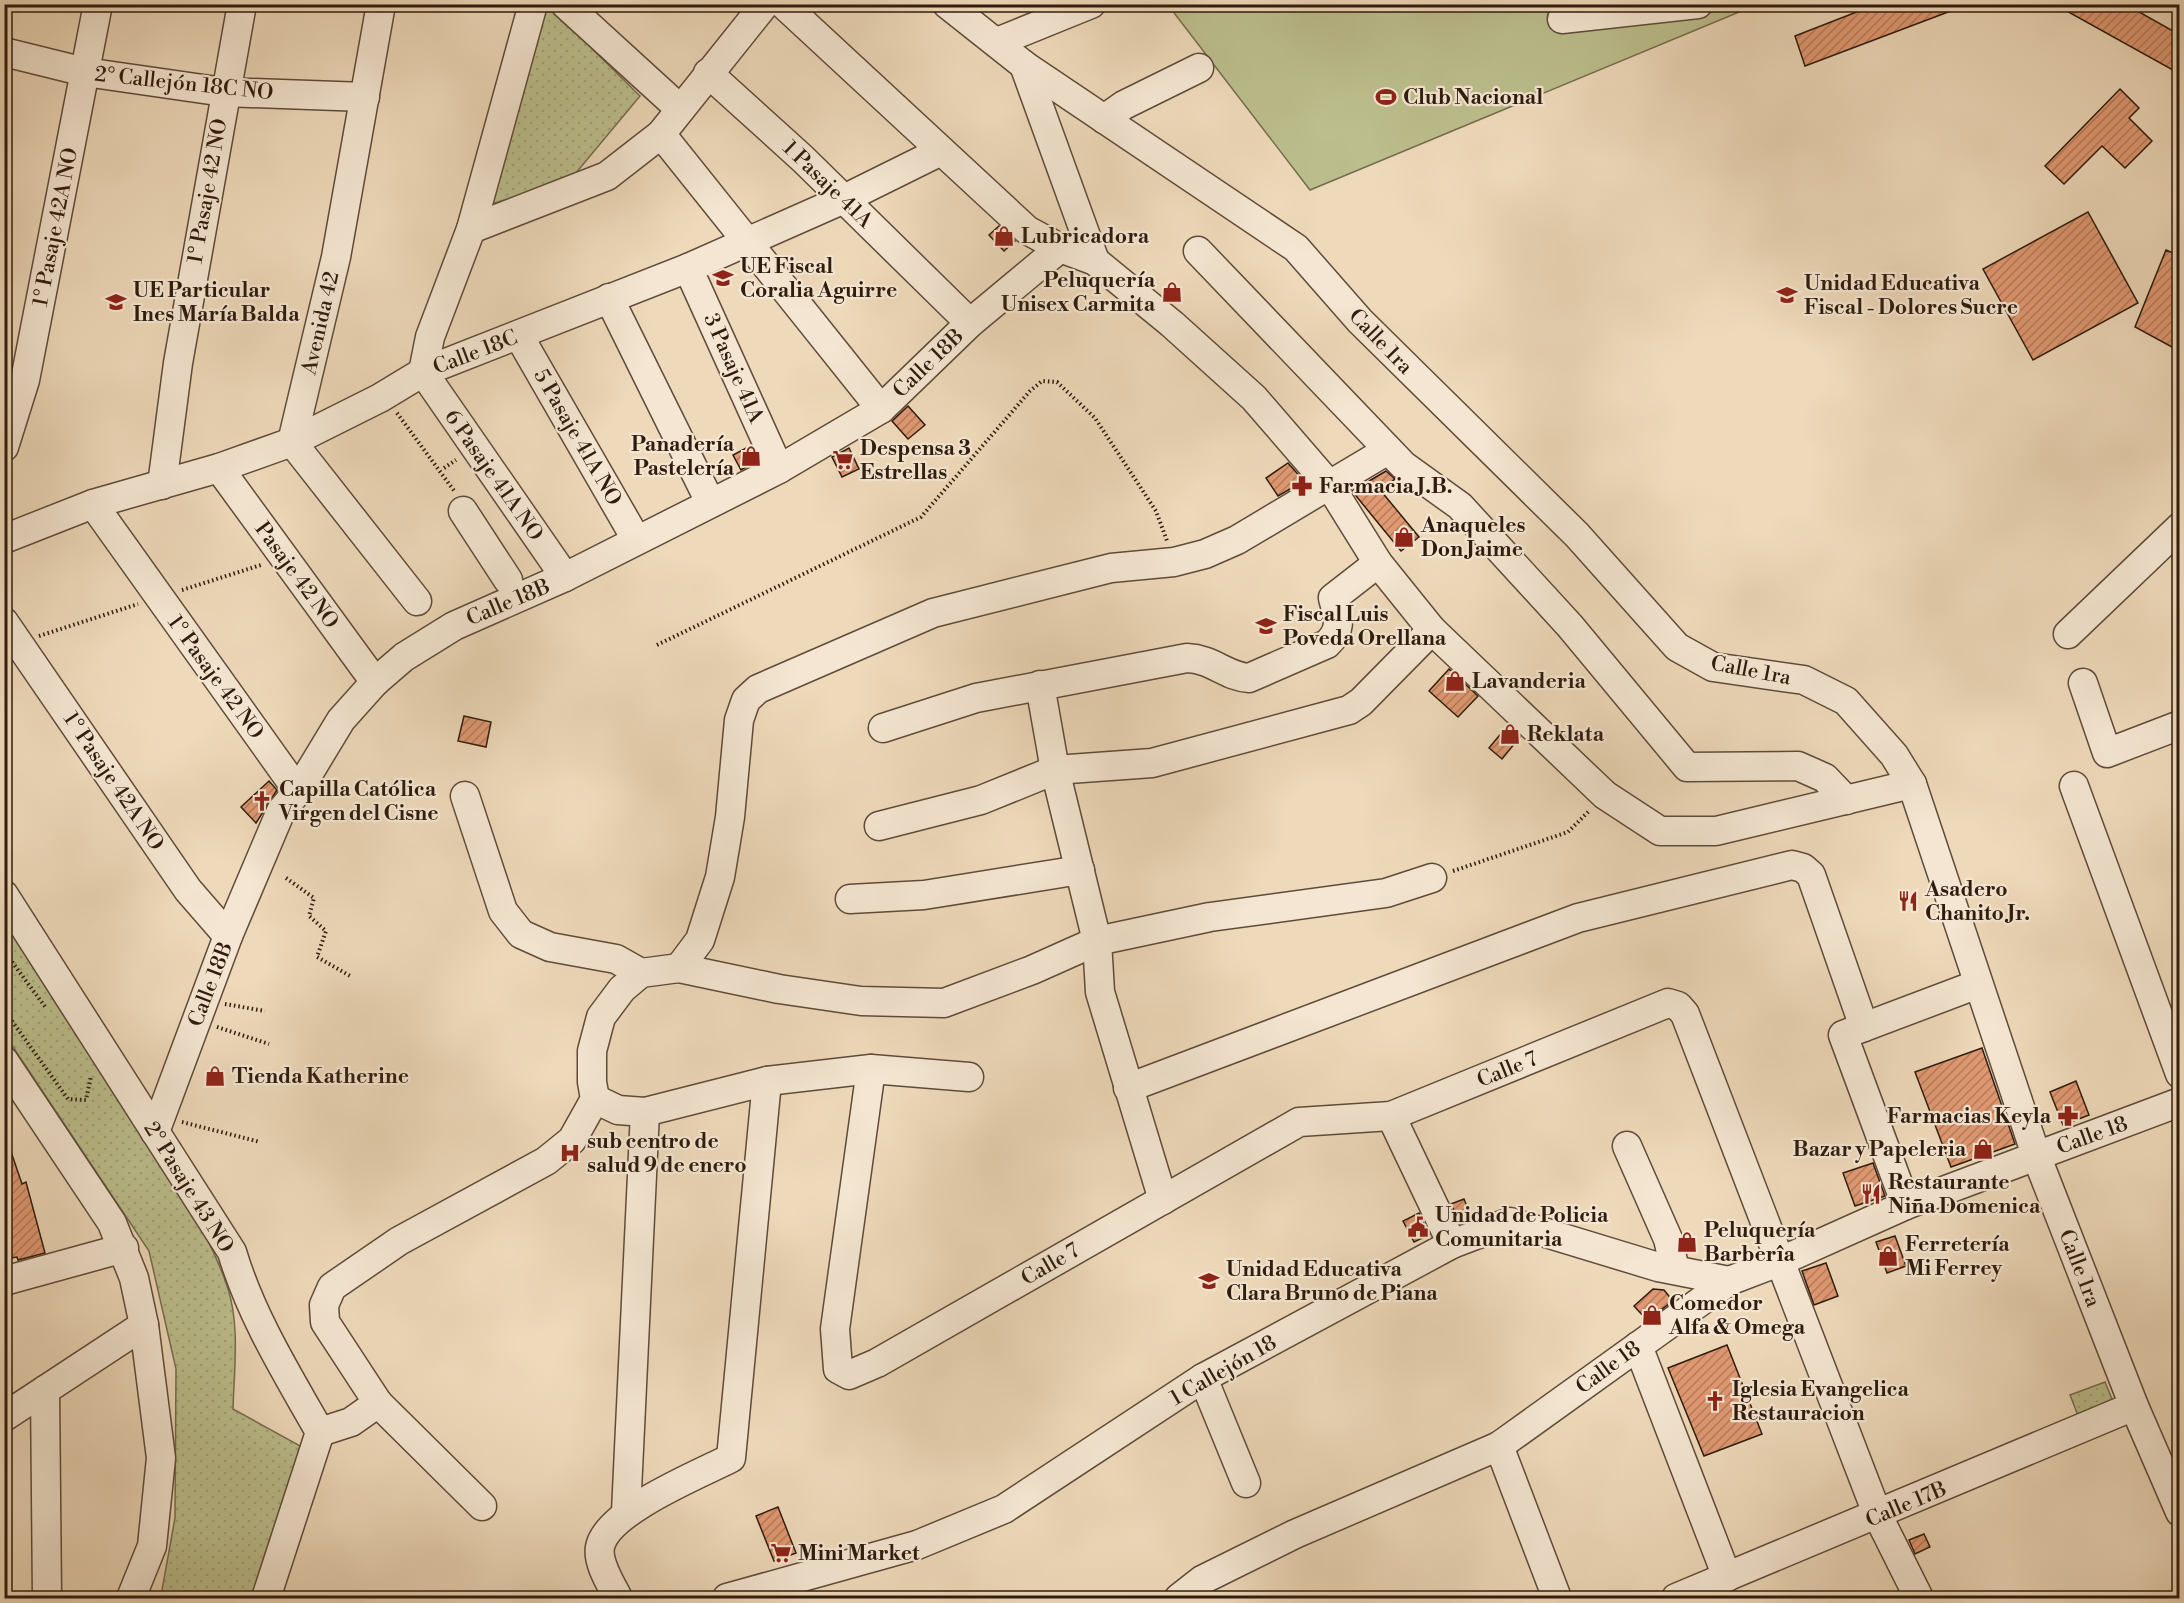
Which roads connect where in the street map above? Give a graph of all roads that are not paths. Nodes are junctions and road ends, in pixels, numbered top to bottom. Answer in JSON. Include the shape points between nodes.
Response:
{"nodes":[{"id":1,"x":98,"y":4,"type":"edge"},
{"id":2,"x":242,"y":4,"type":"edge"},
{"id":3,"x":381,"y":4,"type":"edge"},
{"id":4,"x":533,"y":4,"type":"edge"},
{"id":5,"x":565,"y":4,"type":"edge"},
{"id":6,"x":765,"y":4,"type":"edge"},
{"id":7,"x":783,"y":4,"type":"edge"},
{"id":8,"x":948,"y":4,"type":"edge"},
{"id":9,"x":1091,"y":4,"type":"edge"},
{"id":10,"x":1698,"y":4,"type":"edge"},
{"id":11,"x":1562,"y":19,"type":"dead end"},
{"id":12,"x":997,"y":42,"type":"junction"},
{"id":13,"x":4,"y":52,"type":"edge"},
{"id":14,"x":1024,"y":65,"type":"junction"},
{"id":15,"x":1199,"y":68,"type":"dead end"},
{"id":16,"x":85,"y":72,"type":"junction"},
{"id":17,"x":708,"y":73,"type":"junction"},
{"id":18,"x":224,"y":92,"type":"junction"},
{"id":19,"x":365,"y":97,"type":"junction"},
{"id":20,"x":680,"y":109,"type":"junction"},
{"id":21,"x":1104,"y":119,"type":"junction"},
{"id":22,"x":661,"y":134,"type":"junction"},
{"id":23,"x":942,"y":151,"type":"junction"},
{"id":24,"x":843,"y":198,"type":"junction"},
{"id":25,"x":471,"y":229,"type":"junction"},
{"id":26,"x":748,"y":240,"type":"junction"},
{"id":27,"x":1060,"y":248,"type":"junction"},
{"id":28,"x":1198,"y":251,"type":"dead end"},
{"id":29,"x":1095,"y":261,"type":"junction"},
{"id":30,"x":688,"y":268,"type":"junction"},
{"id":31,"x":609,"y":297,"type":"junction"},
{"id":32,"x":970,"y":323,"type":"junction"},
{"id":33,"x":519,"y":336,"type":"junction"},
{"id":34,"x":423,"y":372,"type":"junction"},
{"id":35,"x":881,"y":409,"type":"junction"},
{"id":36,"x":292,"y":442,"type":"junction"},
{"id":37,"x":4,"y":447,"type":"edge"},
{"id":38,"x":1388,"y":450,"type":"junction"},
{"id":39,"x":219,"y":468,"type":"junction"},
{"id":40,"x":780,"y":469,"type":"junction"},
{"id":41,"x":162,"y":484,"type":"junction"},
{"id":42,"x":1330,"y":486,"type":"junction"},
{"id":43,"x":710,"y":502,"type":"junction"},
{"id":44,"x":93,"y":504,"type":"junction"},
{"id":45,"x":463,"y":511,"type":"dead end"},
{"id":46,"x":2180,"y":527,"type":"edge"},
{"id":47,"x":4,"y":538,"type":"edge"},
{"id":48,"x":636,"y":539,"type":"junction"},
{"id":49,"x":1378,"y":563,"type":"junction"},
{"id":50,"x":566,"y":577,"type":"junction"},
{"id":51,"x":508,"y":580,"type":"dead end"},
{"id":52,"x":417,"y":601,"type":"dead end"},
{"id":53,"x":4,"y":622,"type":"edge"},
{"id":54,"x":1432,"y":630,"type":"junction"},
{"id":55,"x":2068,"y":634,"type":"dead end"},
{"id":56,"x":375,"y":682,"type":"junction"},
{"id":57,"x":2083,"y":683,"type":"dead end"},
{"id":58,"x":1040,"y":686,"type":"junction"},
{"id":59,"x":2180,"y":725,"type":"edge"},
{"id":60,"x":883,"y":728,"type":"dead end"},
{"id":61,"x":1055,"y":770,"type":"junction"},
{"id":62,"x":1912,"y":784,"type":"junction"},
{"id":63,"x":2074,"y":786,"type":"dead end"},
{"id":64,"x":298,"y":790,"type":"junction"},
{"id":65,"x":465,"y":796,"type":"dead end"},
{"id":66,"x":1846,"y":800,"type":"junction"},
{"id":67,"x":879,"y":826,"type":"dead end"},
{"id":68,"x":1080,"y":870,"type":"junction"},
{"id":69,"x":1432,"y":878,"type":"road end"},
{"id":70,"x":4,"y":895,"type":"edge"},
{"id":71,"x":850,"y":899,"type":"dead end"},
{"id":72,"x":228,"y":936,"type":"junction"},
{"id":73,"x":1097,"y":941,"type":"junction"},
{"id":74,"x":679,"y":968,"type":"junction"},
{"id":75,"x":641,"y":973,"type":"junction"},
{"id":76,"x":1978,"y":984,"type":"junction"},
{"id":77,"x":1864,"y":1027,"type":"junction"},
{"id":78,"x":871,"y":1069,"type":"junction"},
{"id":79,"x":2180,"y":1074,"type":"edge"},
{"id":80,"x":9,"y":1075,"type":"edge"},
{"id":81,"x":969,"y":1077,"type":"dead end"},
{"id":82,"x":767,"y":1081,"type":"junction"},
{"id":83,"x":1128,"y":1088,"type":"junction"},
{"id":84,"x":595,"y":1099,"type":"junction"},
{"id":85,"x":2180,"y":1102,"type":"edge"},
{"id":86,"x":645,"y":1112,"type":"junction"},
{"id":87,"x":1391,"y":1116,"type":"junction"},
{"id":88,"x":158,"y":1124,"type":"junction"},
{"id":89,"x":1627,"y":1146,"type":"dead end"},
{"id":90,"x":2036,"y":1155,"type":"junction"},
{"id":91,"x":1163,"y":1200,"type":"junction"},
{"id":92,"x":1906,"y":1205,"type":"junction"},
{"id":93,"x":1452,"y":1244,"type":"junction"},
{"id":94,"x":124,"y":1248,"type":"junction"},
{"id":95,"x":1782,"y":1261,"type":"junction"},
{"id":96,"x":1675,"y":1270,"type":"junction"},
{"id":97,"x":4,"y":1281,"type":"edge"},
{"id":98,"x":1730,"y":1281,"type":"junction"},
{"id":99,"x":144,"y":1325,"type":"junction"},
{"id":100,"x":1638,"y":1346,"type":"junction"},
{"id":101,"x":1203,"y":1378,"type":"junction"},
{"id":102,"x":45,"y":1390,"type":"junction"},
{"id":103,"x":378,"y":1403,"type":"junction"},
{"id":104,"x":2134,"y":1406,"type":"junction"},
{"id":105,"x":4,"y":1417,"type":"edge"},
{"id":106,"x":320,"y":1432,"type":"junction"},
{"id":107,"x":1499,"y":1446,"type":"junction"},
{"id":108,"x":1246,"y":1483,"type":"dead end"},
{"id":109,"x":482,"y":1506,"type":"dead end"},
{"id":110,"x":626,"y":1512,"type":"junction"},
{"id":111,"x":2180,"y":1512,"type":"edge"},
{"id":112,"x":1878,"y":1516,"type":"junction"},
{"id":113,"x":1728,"y":1577,"type":"junction"},
{"id":114,"x":737,"y":1597,"type":"edge"},
{"id":115,"x":47,"y":1599,"type":"edge"},
{"id":116,"x":131,"y":1599,"type":"edge"},
{"id":117,"x":266,"y":1599,"type":"edge"},
{"id":118,"x":618,"y":1599,"type":"edge"},
{"id":119,"x":1179,"y":1599,"type":"edge"},
{"id":120,"x":1557,"y":1599,"type":"edge"},
{"id":121,"x":1676,"y":1599,"type":"edge"},
{"id":122,"x":1919,"y":1599,"type":"edge"}],
"edges":[{"from":1,"to":16,"type":"street","name":"1° Pasaje 42A NO"},
{"from":2,"to":18,"type":"street","name":"1° Pasaje 42 NO"},
{"from":3,"to":19,"type":"street","name":"Avenida 42"},
{"from":4,"to":25,"type":"street"},
{"from":5,"to":20,"type":"street"},
{"from":6,"to":17,"type":"street"},
{"from":7,"to":23,"type":"street"},
{"from":8,"to":12,"type":"street","name":"Calle 1ra"},
{"from":9,"to":12,"type":"street"},
{"from":10,"to":11,"type":"street"},
{"from":12,"to":14,"type":"street","name":"Calle 1ra"},
{"from":13,"to":16,"type":"street","name":"2° Callejón 18C NO"},
{"from":14,"to":21,"type":"street","name":"Calle 1ra"},
{"from":14,"to":29,"type":"street"},
{"from":15,"to":21,"type":"street"},
{"from":16,"to":18,"type":"street","name":"2° Callejón 18C NO"},
{"from":16,"to":37,"type":"street","name":"1° Pasaje 42A NO","via":[[25,380]]},
{"from":17,"to":20,"type":"street"},
{"from":17,"to":24,"type":"street","name":"1 Pasaje 41A"},
{"from":18,"to":19,"type":"street","name":"2° Callejón 18C NO"},
{"from":18,"to":41,"type":"street","name":"1° Pasaje 42 NO","via":[[178,363]]},
{"from":19,"to":36,"type":"street","name":"Avenida 42","via":[[336,257]]},
{"from":20,"to":22,"type":"street"},
{"from":21,"to":62,"type":"street","name":"Calle 1ra","via":[[1296,248],[1360,321],[1577,535],[1677,647],[1713,668],[1804,680],[1846,702],[1894,755]]},
{"from":22,"to":25,"type":"street","via":[[607,176]]},
{"from":22,"to":26,"type":"street"},
{"from":23,"to":24,"type":"street","name":"Calle 18C"},
{"from":23,"to":27,"type":"street","via":[[1027,230]]},
{"from":24,"to":26,"type":"street","name":"Calle 18C"},
{"from":24,"to":32,"type":"street","name":"1 Pasaje 41A"},
{"from":25,"to":34,"type":"street","via":[[430,337]]},
{"from":26,"to":30,"type":"street","name":"Calle 18C"},
{"from":26,"to":35,"type":"street"},
{"from":27,"to":29,"type":"street"},
{"from":27,"to":32,"type":"street","name":"Calle 18B"},
{"from":28,"to":38,"type":"street"},
{"from":29,"to":42,"type":"street","via":[[1254,398]]},
{"from":30,"to":31,"type":"street","name":"Calle 18C"},
{"from":30,"to":40,"type":"street","name":"3 Pasaje 41A"},
{"from":31,"to":33,"type":"street","name":"Calle 18C"},
{"from":31,"to":43,"type":"street"},
{"from":32,"to":35,"type":"street","name":"Calle 18B"},
{"from":33,"to":34,"type":"street","name":"Calle 18C"},
{"from":33,"to":48,"type":"street","name":"5 Pasaje 41A NO"},
{"from":34,"to":36,"type":"street","name":"Calle 18C"},
{"from":34,"to":50,"type":"street","name":"6 Pasaje 41A NO"},
{"from":35,"to":40,"type":"street","name":"Calle 18B"},
{"from":36,"to":39,"type":"street","name":"Calle 18C"},
{"from":36,"to":52,"type":"street"},
{"from":38,"to":42,"type":"street"},
{"from":38,"to":66,"type":"street","via":[[1402,465],[1460,506],[1570,626],[1687,767],[1798,766],[1825,778]]},
{"from":39,"to":41,"type":"street","name":"Calle 18C"},
{"from":39,"to":56,"type":"street","name":"Pasaje 42 NO"},
{"from":40,"to":43,"type":"street","name":"Calle 18B"},
{"from":41,"to":44,"type":"street","name":"Calle 18C"},
{"from":42,"to":49,"type":"street"},
{"from":42,"to":74,"type":"street","via":[[1205,554],[1174,562],[1111,568],[933,613],[759,689],[746,700],[739,720],[720,877],[700,940]]},
{"from":43,"to":48,"type":"street","name":"Calle 18B"},
{"from":44,"to":47,"type":"street","name":"Calle 18C"},
{"from":44,"to":64,"type":"street","name":"1° Pasaje 42 NO"},
{"from":45,"to":51,"type":"street"},
{"from":46,"to":55,"type":"street"},
{"from":48,"to":50,"type":"street","name":"Calle 18B"},
{"from":49,"to":54,"type":"street"},
{"from":49,"to":58,"type":"street","via":[[1333,598],[1340,624],[1337,635],[1327,644],[1249,678],[1187,658]]},
{"from":50,"to":56,"type":"street","name":"Calle 18B","via":[[454,626],[404,657]]},
{"from":53,"to":72,"type":"street","name":"1° Pasaje 42A NO","via":[[188,890]]},
{"from":54,"to":61,"type":"street","via":[[1348,710],[1152,763]]},
{"from":54,"to":66,"type":"street","via":[[1605,795],[1660,831],[1716,831]]},
{"from":56,"to":64,"type":"street","name":"Calle 18B","via":[[341,720]]},
{"from":57,"to":59,"type":"street","via":[[2107,753]]},
{"from":58,"to":60,"type":"street","via":[[976,698]]},
{"from":58,"to":61,"type":"street"},
{"from":61,"to":67,"type":"street","via":[[981,800]]},
{"from":61,"to":68,"type":"street"},
{"from":62,"to":66,"type":"street"},
{"from":62,"to":76,"type":"street","name":"Calle 1ra"},
{"from":63,"to":79,"type":"street"},
{"from":64,"to":72,"type":"street","name":"Calle 18B","via":[[281,811]]},
{"from":65,"to":75,"type":"street","via":[[503,911],[521,934],[550,947],[616,959]]},
{"from":68,"to":71,"type":"street","via":[[924,895]]},
{"from":68,"to":73,"type":"street"},
{"from":69,"to":73,"type":"street","via":[[1386,893],[1209,917]]},
{"from":70,"to":88,"type":"street","name":"2° Pasaje 43 NO"},
{"from":72,"to":88,"type":"street","name":"Calle 18B"},
{"from":73,"to":74,"type":"street","via":[[944,1003],[861,1001],[778,989]]},
{"from":73,"to":83,"type":"street","via":[[1100,992]]},
{"from":74,"to":75,"type":"street"},
{"from":75,"to":84,"type":"street","via":[[622,989],[601,1017],[592,1052]]},
{"from":76,"to":77,"type":"street"},
{"from":76,"to":90,"type":"street","name":"Calle 1ra"},
{"from":77,"to":83,"type":"street","via":[[1811,875],[1791,865],[1578,918]]},
{"from":77,"to":92,"type":"street","via":[[1843,1035]]},
{"from":78,"to":81,"type":"street"},
{"from":78,"to":82,"type":"street"},
{"from":78,"to":91,"type":"street","name":"Calle 7","via":[[835,1329],[838,1369],[849,1376]]},
{"from":80,"to":94,"type":"street","via":[[112,1223]]},
{"from":82,"to":86,"type":"street"},
{"from":82,"to":110,"type":"street","via":[[731,1458]]},
{"from":83,"to":91,"type":"street"},
{"from":84,"to":86,"type":"street","via":[[618,1110]]},
{"from":84,"to":103,"type":"street","via":[[572,1140],[546,1161],[399,1241],[332,1287],[324,1305],[325,1322]]},
{"from":85,"to":90,"type":"street","name":"Calle 18"},
{"from":86,"to":110,"type":"street"},
{"from":87,"to":91,"type":"street","name":"Calle 7","via":[[1299,1122]]},
{"from":87,"to":93,"type":"street"},
{"from":87,"to":95,"type":"street","name":"Calle 7","via":[[1668,1003],[1678,1006],[1685,1014]]},
{"from":88,"to":106,"type":"street","name":"2° Pasaje 43 NO","via":[[232,1252],[267,1339]]},
{"from":89,"to":96,"type":"street","via":[[1671,1247]]},
{"from":90,"to":92,"type":"street","name":"Calle 18"},
{"from":90,"to":104,"type":"street","name":"Calle 1ra"},
{"from":92,"to":95,"type":"street","name":"Calle 18"},
{"from":93,"to":96,"type":"street","name":"1 Callejón 18","via":[[1510,1222]]},
{"from":93,"to":101,"type":"street","name":"1 Callejón 18"},
{"from":94,"to":97,"type":"street"},
{"from":94,"to":99,"type":"street"},
{"from":95,"to":98,"type":"street","name":"Calle 18"},
{"from":95,"to":112,"type":"street","name":"Calle 7"},
{"from":96,"to":98,"type":"street","name":"1 Callejón 18"},
{"from":98,"to":100,"type":"street","name":"Calle 18"},
{"from":99,"to":102,"type":"street"},
{"from":99,"to":116,"type":"street","via":[[161,1458],[152,1546]]},
{"from":100,"to":107,"type":"street","name":"Calle 18"},
{"from":100,"to":113,"type":"street"},
{"from":101,"to":108,"type":"street"},
{"from":101,"to":114,"type":"street","name":"1 Callejón 18","via":[[1004,1509],[917,1545]]},
{"from":102,"to":105,"type":"street"},
{"from":102,"to":115,"type":"street"},
{"from":103,"to":106,"type":"street","via":[[351,1422]]},
{"from":103,"to":109,"type":"street"},
{"from":104,"to":111,"type":"street","name":"Calle 1ra"},
{"from":104,"to":112,"type":"street","name":"Calle 17B"},
{"from":106,"to":117,"type":"street"},
{"from":107,"to":119,"type":"street","name":"Calle 18","via":[[1295,1534],[1202,1580]]},
{"from":107,"to":120,"type":"street"},
{"from":110,"to":118,"type":"street","via":[[600,1546],[602,1563]]},
{"from":112,"to":113,"type":"street","name":"Calle 17B"},
{"from":112,"to":122,"type":"street","name":"Calle 7"},
{"from":113,"to":121,"type":"street","name":"Calle 17B"}]}
